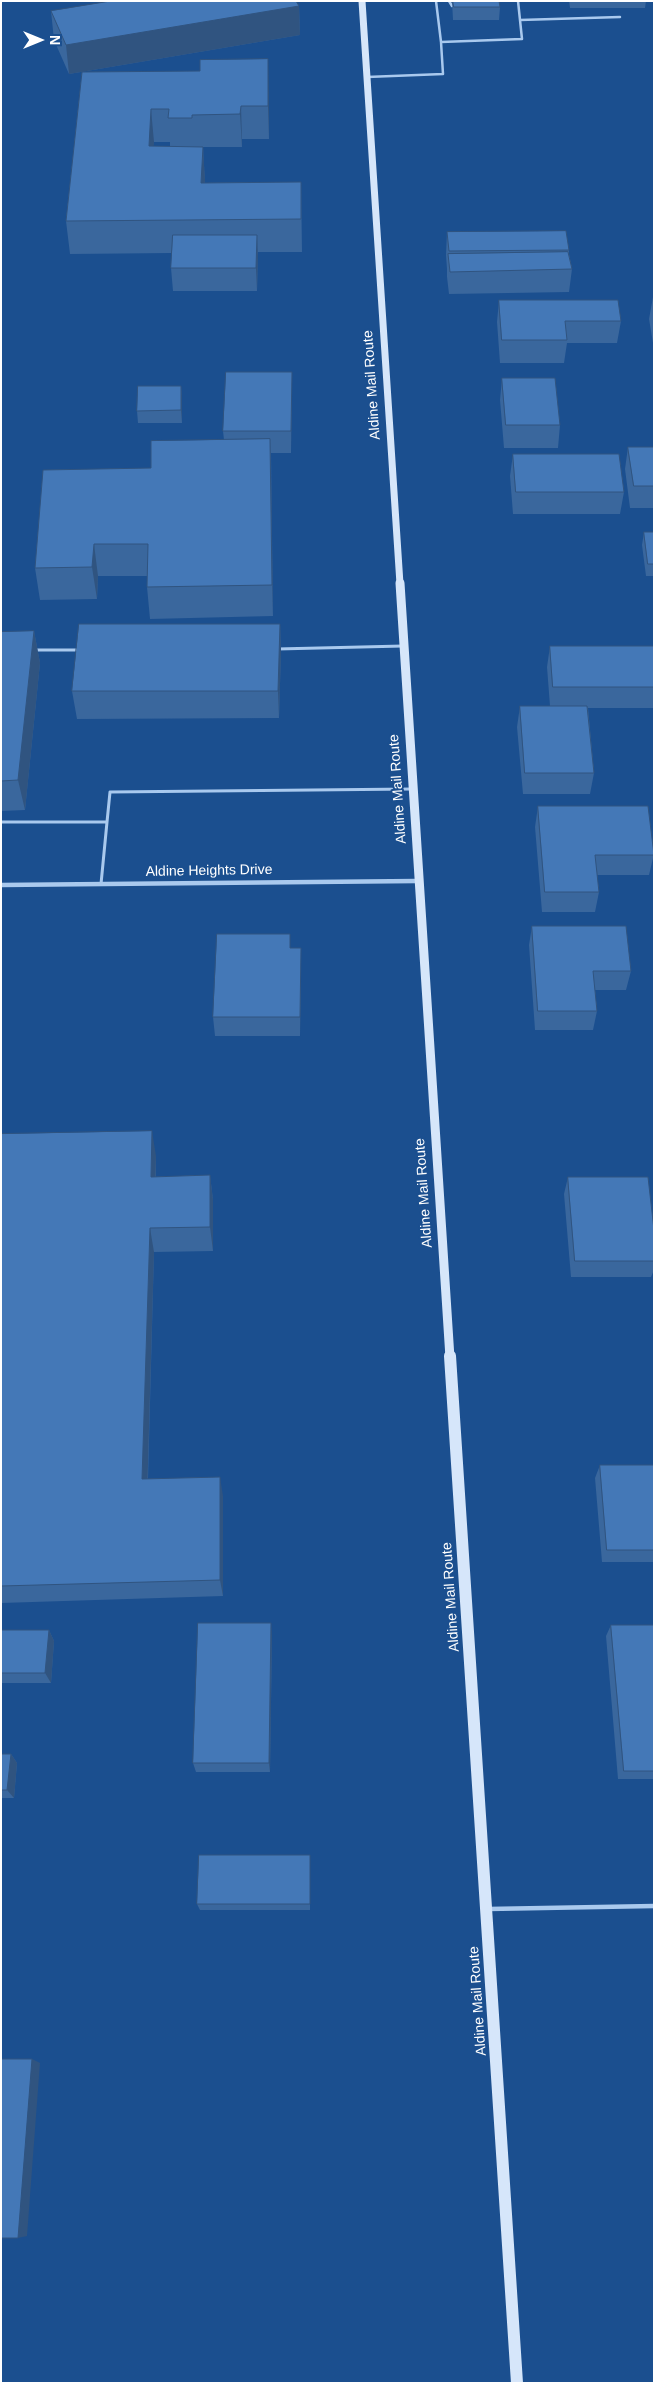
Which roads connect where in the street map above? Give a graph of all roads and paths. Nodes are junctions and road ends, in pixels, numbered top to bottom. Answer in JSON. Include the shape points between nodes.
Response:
{"nodes":[{"id":1,"x":362,"y":1,"type":"edge"},
{"id":2,"x":436,"y":1,"type":"edge"},
{"id":3,"x":449,"y":1,"type":"edge"},
{"id":4,"x":518,"y":1,"type":"edge"},
{"id":5,"x":452,"y":6,"type":"edge"},
{"id":6,"x":620,"y":17,"type":"dead end"},
{"id":7,"x":520,"y":20,"type":"junction"},
{"id":8,"x":441,"y":42,"type":"junction"},
{"id":9,"x":367,"y":77,"type":"junction"},
{"id":10,"x":403,"y":646,"type":"junction"},
{"id":11,"x":267,"y":649,"type":"edge"},
{"id":12,"x":30,"y":650,"type":"edge"},
{"id":13,"x":89,"y":650,"type":"edge"},
{"id":14,"x":412,"y":789,"type":"junction"},
{"id":15,"x":1,"y":822,"type":"edge"},
{"id":16,"x":107,"y":822,"type":"junction"},
{"id":17,"x":417,"y":880,"type":"junction"},
{"id":18,"x":101,"y":884,"type":"junction"},
{"id":19,"x":1,"y":886,"type":"edge"},
{"id":20,"x":654,"y":1906,"type":"edge"},
{"id":21,"x":485,"y":1909,"type":"junction"},
{"id":22,"x":517,"y":2383,"type":"edge"}],
"edges":[{"from":1,"to":9,"type":"main road","name":"Aldine Mail Route"},
{"from":2,"to":8,"type":"lane"},
{"from":3,"to":5,"type":"lane"},
{"from":4,"to":7,"type":"lane"},
{"from":6,"to":7,"type":"lane"},
{"from":7,"to":8,"type":"lane","via":[[522,39]]},
{"from":8,"to":9,"type":"lane","via":[[443,74]]},
{"from":9,"to":10,"type":"main road","name":"Aldine Mail Route"},
{"from":10,"to":11,"type":"lane"},
{"from":10,"to":14,"type":"main road","name":"Aldine Mail Route"},
{"from":12,"to":13,"type":"lane"},
{"from":14,"to":16,"type":"lane","via":[[110,792]]},
{"from":14,"to":17,"type":"main road","name":"Aldine Mail Route"},
{"from":15,"to":16,"type":"lane"},
{"from":16,"to":18,"type":"lane"},
{"from":17,"to":18,"type":"street","name":"Aldine Heights Drive"},
{"from":17,"to":21,"type":"main road","name":"Aldine Mail Route"},
{"from":18,"to":19,"type":"street","name":"Aldine Heights Drive"},
{"from":20,"to":21,"type":"lane"},
{"from":21,"to":22,"type":"main road","name":"Aldine Mail Route"}]}
